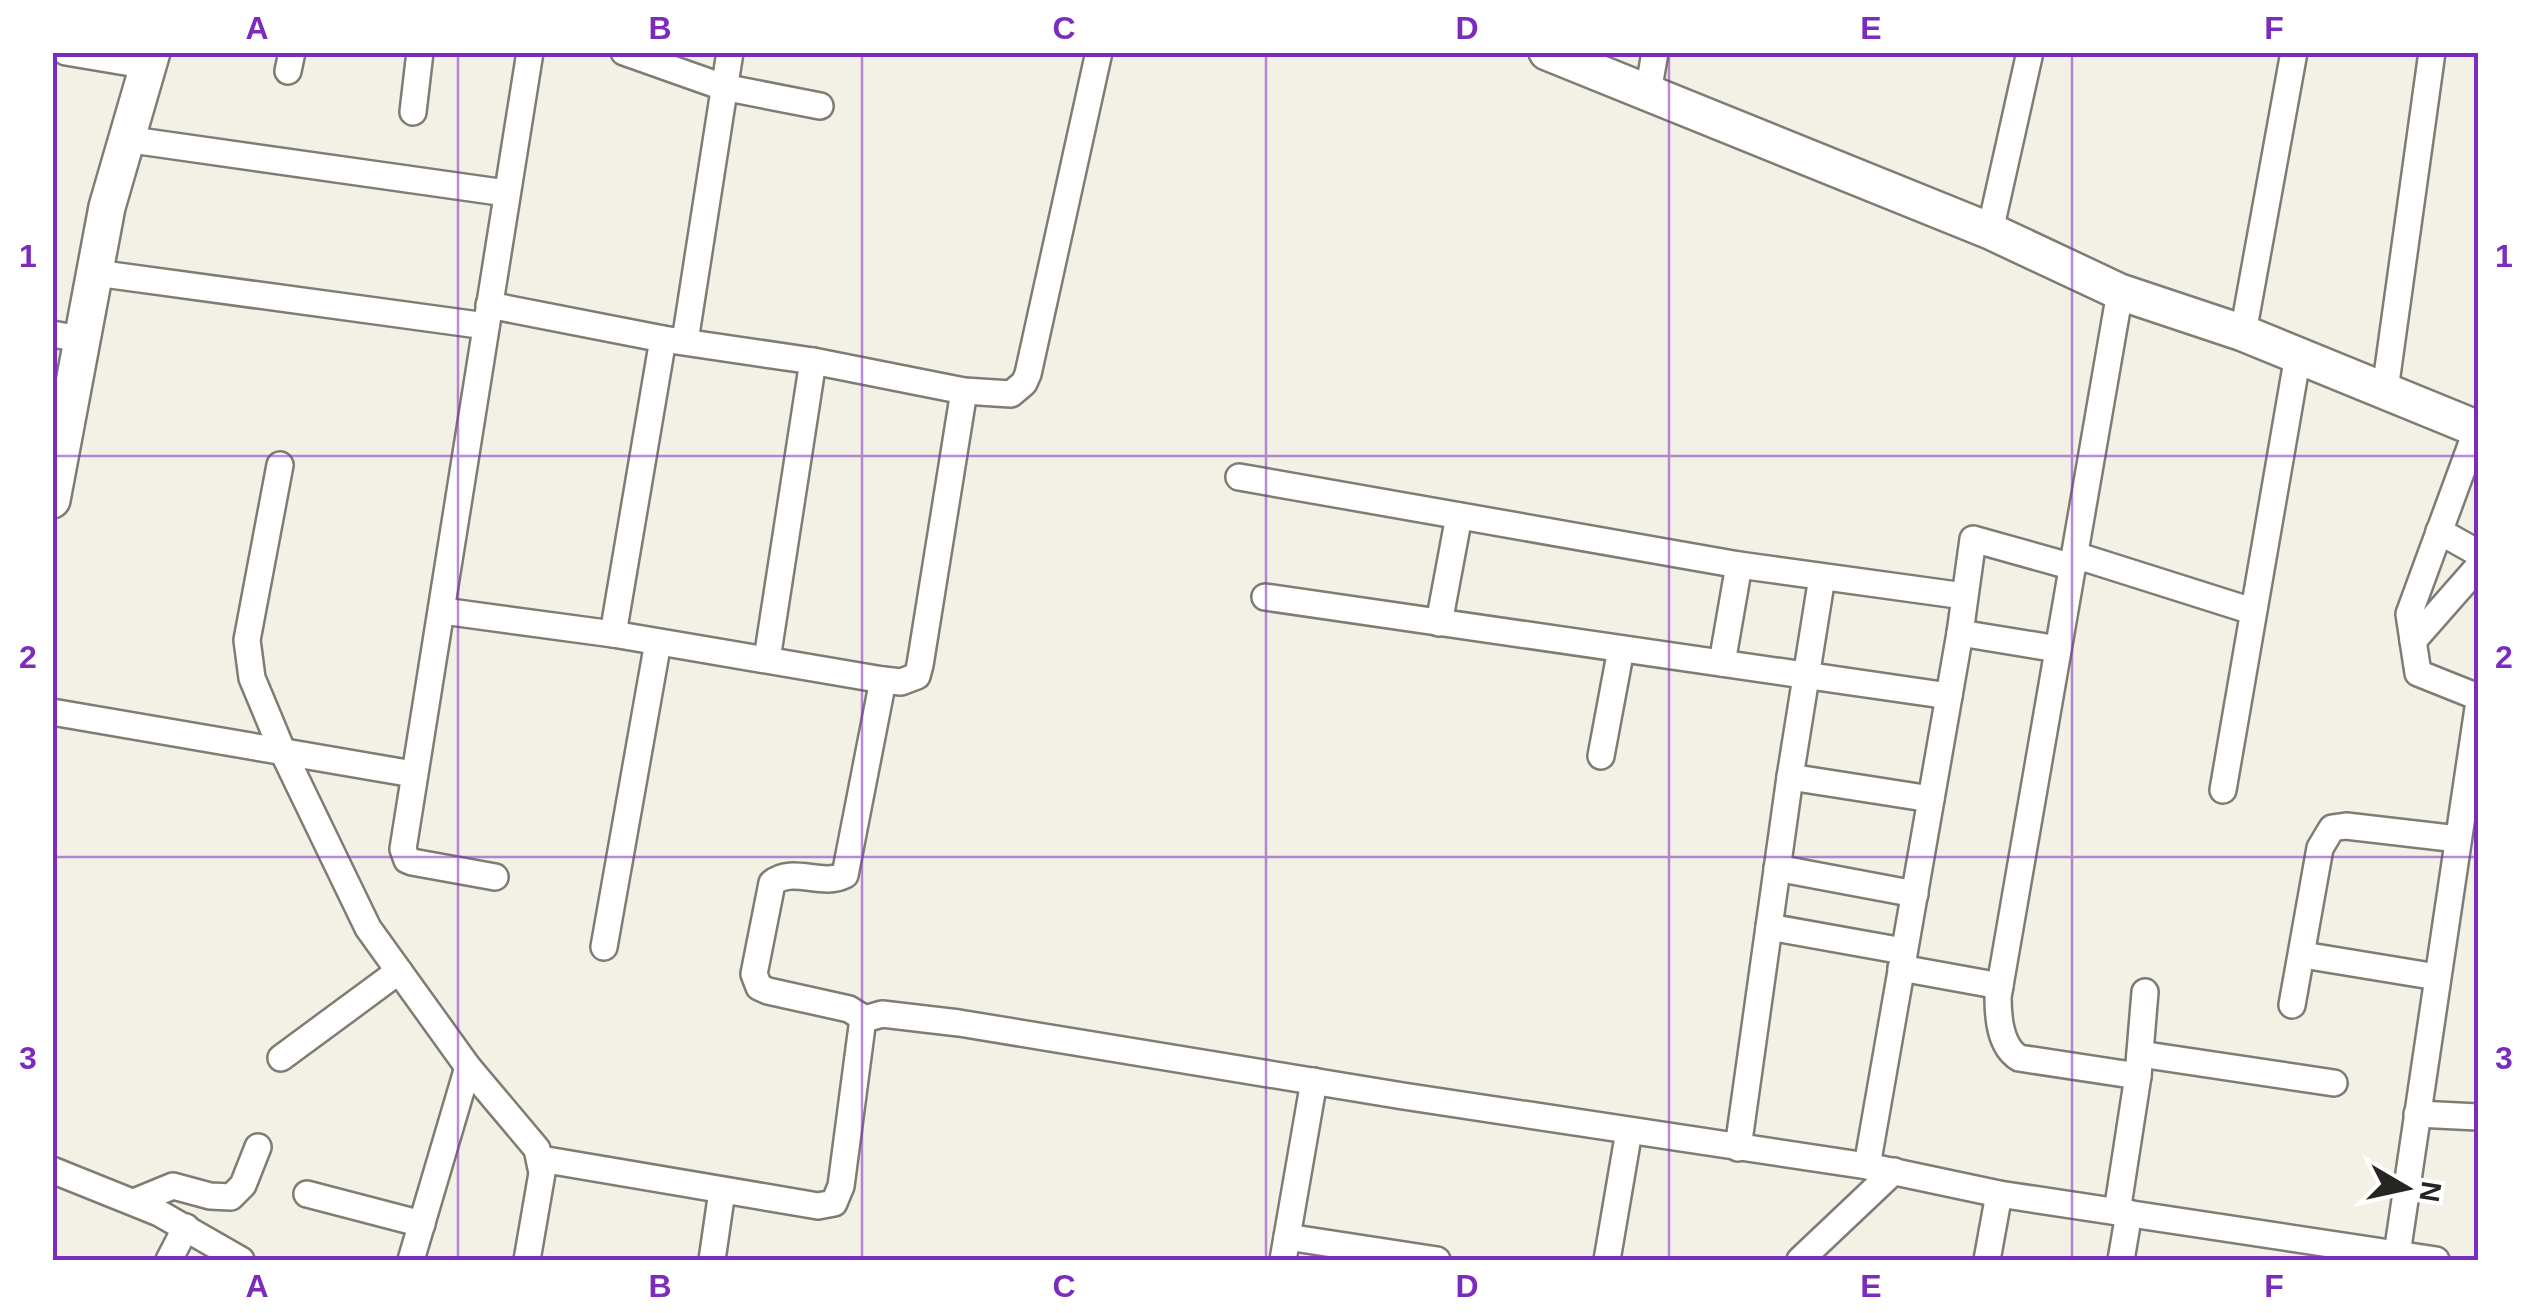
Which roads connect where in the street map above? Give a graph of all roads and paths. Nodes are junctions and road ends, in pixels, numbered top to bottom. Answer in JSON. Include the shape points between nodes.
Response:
{"nodes":[{"id":1,"x":66,"y":52,"type":"edge"},
{"id":2,"x":420,"y":52,"type":"edge"},
{"id":3,"x":530,"y":52,"type":"edge"},
{"id":4,"x":624,"y":52,"type":"edge"},
{"id":5,"x":730,"y":52,"type":"edge"},
{"id":6,"x":1099,"y":52,"type":"edge"},
{"id":7,"x":1547,"y":52,"type":"edge"},
{"id":8,"x":1655,"y":52,"type":"edge"},
{"id":9,"x":2030,"y":52,"type":"edge"},
{"id":10,"x":2294,"y":52,"type":"edge"},
{"id":11,"x":2432,"y":52,"type":"edge"},
{"id":12,"x":150,"y":59,"type":"edge"},
{"id":13,"x":723,"y":87,"type":"junction"},
{"id":14,"x":1648,"y":93,"type":"junction"},
{"id":15,"x":820,"y":106,"type":"dead end"},
{"id":16,"x":413,"y":112,"type":"dead end"},
{"id":17,"x":125,"y":139,"type":"junction"},
{"id":18,"x":506,"y":193,"type":"junction"},
{"id":19,"x":1990,"y":231,"type":"junction"},
{"id":20,"x":96,"y":273,"type":"junction"},
{"id":21,"x":2120,"y":292,"type":"junction"},
{"id":22,"x":487,"y":316,"type":"junction"},
{"id":23,"x":2243,"y":333,"type":"junction"},
{"id":24,"x":66,"y":337,"type":"edge"},
{"id":25,"x":674,"y":340,"type":"junction"},
{"id":26,"x":2298,"y":355,"type":"junction"},
{"id":27,"x":812,"y":361,"type":"junction"},
{"id":28,"x":2385,"y":390,"type":"junction"},
{"id":29,"x":964,"y":391,"type":"junction"},
{"id":30,"x":2478,"y":429,"type":"edge"},
{"id":31,"x":280,"y":465,"type":"dead end"},
{"id":32,"x":1238,"y":477,"type":"dead end"},
{"id":33,"x":52,"y":500,"type":"edge"},
{"id":34,"x":1459,"y":516,"type":"junction"},
{"id":35,"x":2438,"y":531,"type":"junction"},
{"id":36,"x":2478,"y":553,"type":"edge"},
{"id":37,"x":2074,"y":561,"type":"junction"},
{"id":38,"x":1740,"y":565,"type":"junction"},
{"id":39,"x":2478,"y":567,"type":"edge"},
{"id":40,"x":1822,"y":577,"type":"junction"},
{"id":41,"x":1964,"y":596,"type":"junction"},
{"id":42,"x":1265,"y":597,"type":"dead end"},
{"id":43,"x":444,"y":611,"type":"junction"},
{"id":44,"x":2252,"y":611,"type":"junction"},
{"id":45,"x":1439,"y":622,"type":"junction"},
{"id":46,"x":1960,"y":633,"type":"junction"},
{"id":47,"x":613,"y":634,"type":"junction"},
{"id":48,"x":2413,"y":641,"type":"junction"},
{"id":49,"x":658,"y":642,"type":"junction"},
{"id":50,"x":1622,"y":649,"type":"junction"},
{"id":51,"x":2058,"y":649,"type":"junction"},
{"id":52,"x":766,"y":659,"type":"junction"},
{"id":53,"x":1722,"y":663,"type":"junction"},
{"id":54,"x":1806,"y":675,"type":"junction"},
{"id":55,"x":883,"y":680,"type":"junction"},
{"id":56,"x":1949,"y":696,"type":"junction"},
{"id":57,"x":2478,"y":696,"type":"edge"},
{"id":58,"x":2478,"y":708,"type":"edge"},
{"id":59,"x":52,"y":712,"type":"edge"},
{"id":60,"x":282,"y":750,"type":"junction"},
{"id":61,"x":1601,"y":756,"type":"dead end"},
{"id":62,"x":413,"y":774,"type":"junction"},
{"id":63,"x":1790,"y":777,"type":"junction"},
{"id":64,"x":2223,"y":790,"type":"dead end"},
{"id":65,"x":1931,"y":798,"type":"junction"},
{"id":66,"x":2458,"y":839,"type":"junction"},
{"id":67,"x":1777,"y":868,"type":"junction"},
{"id":68,"x":495,"y":877,"type":"dead end"},
{"id":69,"x":1915,"y":894,"type":"junction"},
{"id":70,"x":1769,"y":927,"type":"junction"},
{"id":71,"x":604,"y":947,"type":"dead end"},
{"id":72,"x":2303,"y":955,"type":"junction"},
{"id":73,"x":1902,"y":960,"type":"junction"},
{"id":74,"x":399,"y":970,"type":"junction"},
{"id":75,"x":2437,"y":977,"type":"junction"},
{"id":76,"x":2000,"y":986,"type":"junction"},
{"id":77,"x":2145,"y":992,"type":"dead end"},
{"id":78,"x":2292,"y":1005,"type":"dead end"},
{"id":79,"x":865,"y":1019,"type":"junction"},
{"id":80,"x":280,"y":1058,"type":"dead end"},
{"id":81,"x":2139,"y":1065,"type":"junction"},
{"id":82,"x":468,"y":1067,"type":"junction"},
{"id":83,"x":1314,"y":1081,"type":"junction"},
{"id":84,"x":2334,"y":1082,"type":"dead end"},
{"id":85,"x":2417,"y":1114,"type":"junction"},
{"id":86,"x":2478,"y":1117,"type":"edge"},
{"id":87,"x":1629,"y":1131,"type":"junction"},
{"id":88,"x":258,"y":1148,"type":"dead end"},
{"id":89,"x":1738,"y":1148,"type":"junction"},
{"id":90,"x":540,"y":1159,"type":"junction"},
{"id":91,"x":1867,"y":1166,"type":"junction"},
{"id":92,"x":52,"y":1170,"type":"edge"},
{"id":93,"x":1894,"y":1171,"type":"junction"},
{"id":94,"x":722,"y":1191,"type":"junction"},
{"id":95,"x":307,"y":1194,"type":"dead end"},
{"id":96,"x":1999,"y":1194,"type":"junction"},
{"id":97,"x":134,"y":1202,"type":"junction"},
{"id":98,"x":2122,"y":1212,"type":"junction"},
{"id":99,"x":422,"y":1224,"type":"junction"},
{"id":100,"x":186,"y":1226,"type":"junction"},
{"id":101,"x":2275,"y":1248,"type":"edge"},
{"id":102,"x":1285,"y":1249,"type":"edge"},
{"id":103,"x":2397,"y":1254,"type":"junction"},
{"id":104,"x":169,"y":1260,"type":"edge"},
{"id":105,"x":241,"y":1260,"type":"edge"},
{"id":106,"x":411,"y":1260,"type":"edge"},
{"id":107,"x":527,"y":1260,"type":"edge"},
{"id":108,"x":712,"y":1260,"type":"edge"},
{"id":109,"x":1437,"y":1260,"type":"edge"},
{"id":110,"x":1607,"y":1260,"type":"edge"},
{"id":111,"x":1800,"y":1260,"type":"edge"},
{"id":112,"x":1987,"y":1260,"type":"edge"},
{"id":113,"x":2121,"y":1260,"type":"edge"},
{"id":114,"x":2428,"y":1260,"type":"edge"}],
"edges":[{"from":1,"to":12,"type":"street"},
{"from":2,"to":16,"type":"street"},
{"from":3,"to":18,"type":"street"},
{"from":4,"to":13,"type":"street"},
{"from":5,"to":13,"type":"street"},
{"from":6,"to":29,"type":"street","via":[[1028,374],[1012,394]]},
{"from":7,"to":14,"type":"street"},
{"from":8,"to":14,"type":"street"},
{"from":9,"to":19,"type":"street"},
{"from":10,"to":23,"type":"street"},
{"from":11,"to":28,"type":"street"},
{"from":12,"to":17,"type":"street"},
{"from":13,"to":15,"type":"street"},
{"from":13,"to":25,"type":"street"},
{"from":14,"to":19,"type":"street"},
{"from":17,"to":18,"type":"street"},
{"from":17,"to":20,"type":"street"},
{"from":18,"to":22,"type":"street"},
{"from":19,"to":21,"type":"street"},
{"from":20,"to":22,"type":"street"},
{"from":20,"to":24,"type":"street"},
{"from":21,"to":23,"type":"street"},
{"from":21,"to":37,"type":"street"},
{"from":22,"to":25,"type":"street"},
{"from":22,"to":43,"type":"street"},
{"from":23,"to":26,"type":"street"},
{"from":24,"to":33,"type":"street"},
{"from":25,"to":27,"type":"street"},
{"from":25,"to":47,"type":"street"},
{"from":26,"to":28,"type":"street"},
{"from":26,"to":44,"type":"street"},
{"from":27,"to":29,"type":"street"},
{"from":27,"to":52,"type":"street"},
{"from":28,"to":30,"type":"street"},
{"from":29,"to":55,"type":"street","via":[[917,676]]},
{"from":30,"to":35,"type":"street"},
{"from":31,"to":60,"type":"street","via":[[247,640],[252,678]]},
{"from":32,"to":34,"type":"street"},
{"from":34,"to":38,"type":"street"},
{"from":34,"to":45,"type":"street"},
{"from":35,"to":36,"type":"street"},
{"from":35,"to":48,"type":"street","via":[[2409,614]]},
{"from":37,"to":41,"type":"street","via":[[1973,539]]},
{"from":37,"to":44,"type":"street"},
{"from":37,"to":51,"type":"street"},
{"from":38,"to":40,"type":"street"},
{"from":38,"to":53,"type":"street"},
{"from":39,"to":48,"type":"street"},
{"from":40,"to":41,"type":"street"},
{"from":40,"to":54,"type":"street"},
{"from":41,"to":46,"type":"street"},
{"from":42,"to":45,"type":"street"},
{"from":43,"to":47,"type":"street"},
{"from":43,"to":62,"type":"street"},
{"from":44,"to":64,"type":"street"},
{"from":45,"to":50,"type":"street"},
{"from":46,"to":51,"type":"street"},
{"from":46,"to":56,"type":"street"},
{"from":47,"to":49,"type":"street"},
{"from":48,"to":57,"type":"street","via":[[2418,673]]},
{"from":49,"to":52,"type":"street"},
{"from":49,"to":71,"type":"street"},
{"from":50,"to":53,"type":"street"},
{"from":50,"to":61,"type":"street"},
{"from":51,"to":76,"type":"street"},
{"from":52,"to":55,"type":"street"},
{"from":53,"to":54,"type":"street"},
{"from":54,"to":56,"type":"street"},
{"from":54,"to":63,"type":"street"},
{"from":55,"to":79,"type":"street","via":[[845,876],[784,876],[772,883],[754,974],[768,991],[849,1008]]},
{"from":56,"to":65,"type":"street"},
{"from":58,"to":66,"type":"street"},
{"from":59,"to":60,"type":"street"},
{"from":60,"to":62,"type":"street"},
{"from":60,"to":74,"type":"street","via":[[352,900]]},
{"from":62,"to":68,"type":"street","via":[[407,860]]},
{"from":63,"to":65,"type":"street"},
{"from":63,"to":67,"type":"street"},
{"from":65,"to":69,"type":"street"},
{"from":66,"to":72,"type":"street","via":[[2332,828],[2320,848]]},
{"from":66,"to":75,"type":"street"},
{"from":67,"to":69,"type":"street"},
{"from":67,"to":70,"type":"street"},
{"from":69,"to":73,"type":"street"},
{"from":70,"to":73,"type":"street"},
{"from":70,"to":89,"type":"street"},
{"from":72,"to":75,"type":"street"},
{"from":72,"to":78,"type":"street"},
{"from":73,"to":76,"type":"street"},
{"from":73,"to":91,"type":"street"},
{"from":74,"to":80,"type":"street"},
{"from":74,"to":82,"type":"street"},
{"from":75,"to":85,"type":"street"},
{"from":76,"to":81,"type":"street","via":[[1998,1012],[2011,1053],[2033,1061]]},
{"from":77,"to":81,"type":"street"},
{"from":79,"to":83,"type":"street","via":[[882,1014],[958,1023]]},
{"from":79,"to":94,"type":"street","via":[[834,1203]]},
{"from":81,"to":84,"type":"street"},
{"from":81,"to":98,"type":"street"},
{"from":82,"to":90,"type":"street"},
{"from":82,"to":99,"type":"street"},
{"from":83,"to":87,"type":"street"},
{"from":83,"to":102,"type":"street"},
{"from":85,"to":86,"type":"street"},
{"from":85,"to":103,"type":"street"},
{"from":87,"to":89,"type":"street"},
{"from":87,"to":110,"type":"street"},
{"from":88,"to":97,"type":"street","via":[[231,1197],[173,1186]]},
{"from":89,"to":91,"type":"street"},
{"from":90,"to":94,"type":"street"},
{"from":90,"to":107,"type":"street"},
{"from":91,"to":93,"type":"street"},
{"from":92,"to":97,"type":"street"},
{"from":93,"to":96,"type":"street"},
{"from":93,"to":111,"type":"street"},
{"from":94,"to":108,"type":"street"},
{"from":95,"to":99,"type":"street"},
{"from":96,"to":98,"type":"street"},
{"from":96,"to":112,"type":"street"},
{"from":97,"to":100,"type":"street"},
{"from":98,"to":101,"type":"street"},
{"from":98,"to":113,"type":"street"},
{"from":99,"to":106,"type":"street"},
{"from":100,"to":104,"type":"street"},
{"from":100,"to":105,"type":"street"},
{"from":101,"to":103,"type":"street"},
{"from":102,"to":109,"type":"street"},
{"from":103,"to":114,"type":"street"}]}
